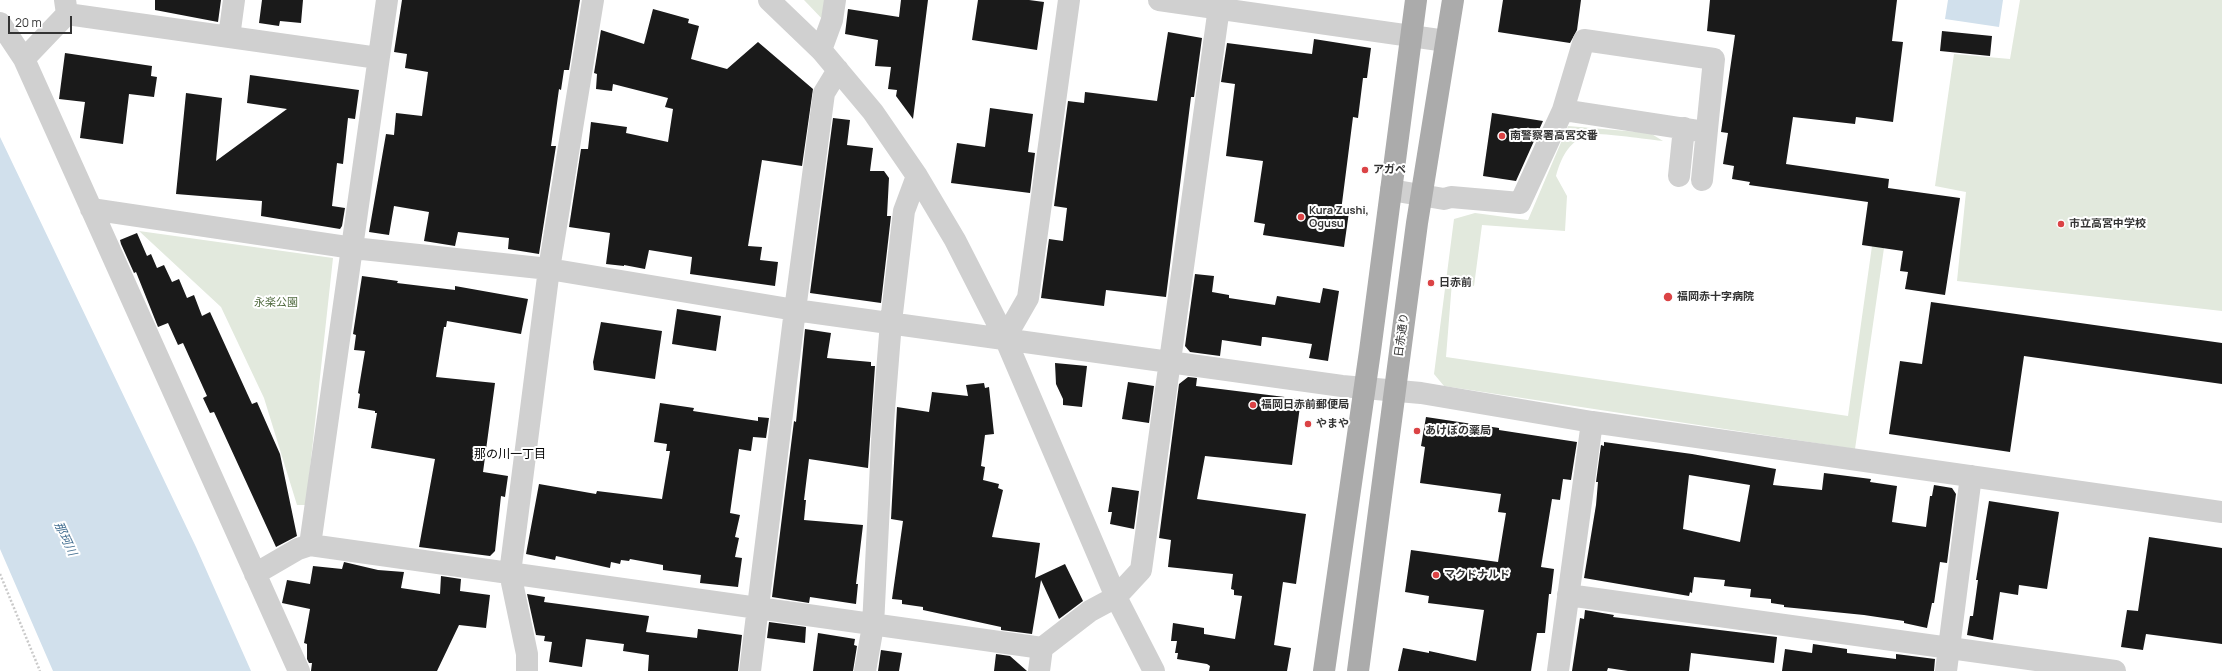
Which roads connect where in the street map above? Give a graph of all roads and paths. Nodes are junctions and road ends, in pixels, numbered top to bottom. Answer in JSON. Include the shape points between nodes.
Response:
{"nodes":[{"id":1,"x":234,"y":0,"type":"edge"},
{"id":2,"x":387,"y":0,"type":"edge"},
{"id":3,"x":593,"y":0,"type":"edge"},
{"id":4,"x":769,"y":0,"type":"edge"},
{"id":5,"x":835,"y":0,"type":"edge"},
{"id":6,"x":1069,"y":0,"type":"edge"},
{"id":7,"x":1159,"y":0,"type":"edge"},
{"id":8,"x":1416,"y":0,"type":"edge"},
{"id":9,"x":1453,"y":0,"type":"edge"},
{"id":10,"x":1220,"y":4,"type":"edge"},
{"id":11,"x":66,"y":7,"type":"edge"},
{"id":12,"x":0,"y":24,"type":"edge"},
{"id":13,"x":229,"y":37,"type":"junction"},
{"id":14,"x":1411,"y":37,"type":"junction"},
{"id":15,"x":1446,"y":41,"type":"junction"},
{"id":16,"x":821,"y":50,"type":"junction"},
{"id":17,"x":378,"y":58,"type":"junction"},
{"id":18,"x":24,"y":59,"type":"junction"},
{"id":19,"x":838,"y":70,"type":"junction"},
{"id":20,"x":1563,"y":110,"type":"junction"},
{"id":21,"x":1684,"y":128,"type":"junction"},
{"id":22,"x":1706,"y":132,"type":"junction"},
{"id":23,"x":917,"y":176,"type":"junction"},
{"id":24,"x":1678,"y":176,"type":"dead end"},
{"id":25,"x":1702,"y":180,"type":"dead end"},
{"id":26,"x":1391,"y":190,"type":"junction"},
{"id":27,"x":1422,"y":194,"type":"junction"},
{"id":28,"x":91,"y":209,"type":"junction"},
{"id":29,"x":353,"y":248,"type":"junction"},
{"id":30,"x":549,"y":269,"type":"junction"},
{"id":31,"x":795,"y":310,"type":"junction"},
{"id":32,"x":891,"y":322,"type":"junction"},
{"id":33,"x":1005,"y":338,"type":"junction"},
{"id":34,"x":1170,"y":361,"type":"junction"},
{"id":35,"x":1363,"y":388,"type":"junction"},
{"id":36,"x":1394,"y":390,"type":"junction"},
{"id":37,"x":1592,"y":422,"type":"junction"},
{"id":38,"x":1971,"y":476,"type":"junction"},
{"id":39,"x":2222,"y":512,"type":"edge"},
{"id":40,"x":310,"y":546,"type":"junction"},
{"id":41,"x":510,"y":573,"type":"junction"},
{"id":42,"x":0,"y":574,"type":"edge"},
{"id":43,"x":255,"y":574,"type":"junction"},
{"id":44,"x":1568,"y":595,"type":"junction"},
{"id":45,"x":1116,"y":597,"type":"junction"},
{"id":46,"x":758,"y":608,"type":"junction"},
{"id":47,"x":873,"y":626,"type":"junction"},
{"id":48,"x":1042,"y":648,"type":"junction"},
{"id":49,"x":1950,"y":649,"type":"junction"},
{"id":50,"x":40,"y":671,"type":"edge"},
{"id":51,"x":299,"y":671,"type":"edge"},
{"id":52,"x":527,"y":671,"type":"edge"},
{"id":53,"x":750,"y":671,"type":"edge"},
{"id":54,"x":865,"y":671,"type":"edge"},
{"id":55,"x":1039,"y":671,"type":"edge"},
{"id":56,"x":1154,"y":671,"type":"edge"},
{"id":57,"x":1324,"y":671,"type":"edge"},
{"id":58,"x":1358,"y":671,"type":"edge"},
{"id":59,"x":1558,"y":671,"type":"edge"},
{"id":60,"x":1946,"y":671,"type":"edge"},
{"id":61,"x":2115,"y":671,"type":"edge"}],
"edges":[{"from":1,"to":13,"type":"street"},
{"from":2,"to":17,"type":"street"},
{"from":3,"to":30,"type":"street"},
{"from":4,"to":16,"type":"street"},
{"from":5,"to":16,"type":"street","via":[[832,20]]},
{"from":6,"to":33,"type":"street","via":[[1028,298]]},
{"from":7,"to":10,"type":"street"},
{"from":8,"to":14,"type":"main road"},
{"from":9,"to":15,"type":"main road","name":"日赤通り"},
{"from":10,"to":14,"type":"street"},
{"from":10,"to":34,"type":"street"},
{"from":11,"to":13,"type":"street"},
{"from":11,"to":18,"type":"street"},
{"from":12,"to":18,"type":"street"},
{"from":13,"to":17,"type":"street"},
{"from":14,"to":15,"type":"street"},
{"from":14,"to":26,"type":"main road"},
{"from":15,"to":27,"type":"main road","name":"日赤通り"},
{"from":16,"to":19,"type":"street"},
{"from":17,"to":29,"type":"street"},
{"from":18,"to":28,"type":"street"},
{"from":19,"to":23,"type":"street","via":[[873,112]]},
{"from":19,"to":31,"type":"street","via":[[824,93]]},
{"from":20,"to":21,"type":"street"},
{"from":20,"to":22,"type":"street","via":[[1584,40],[1714,59]]},
{"from":20,"to":27,"type":"street","via":[[1520,203],[1451,197],[1444,199]]},
{"from":21,"to":22,"type":"street"},
{"from":21,"to":24,"type":"street"},
{"from":22,"to":25,"type":"street"},
{"from":23,"to":32,"type":"street","via":[[904,211]]},
{"from":23,"to":33,"type":"street","via":[[955,240]]},
{"from":26,"to":27,"type":"street"},
{"from":26,"to":35,"type":"main road"},
{"from":27,"to":36,"type":"main road","name":"日赤通り"},
{"from":28,"to":29,"type":"street"},
{"from":28,"to":43,"type":"street"},
{"from":29,"to":30,"type":"street"},
{"from":29,"to":40,"type":"street"},
{"from":30,"to":31,"type":"street"},
{"from":30,"to":41,"type":"street"},
{"from":31,"to":32,"type":"street"},
{"from":31,"to":46,"type":"street"},
{"from":32,"to":33,"type":"street"},
{"from":32,"to":47,"type":"street","via":[[883,422]]},
{"from":33,"to":34,"type":"street"},
{"from":33,"to":45,"type":"street"},
{"from":34,"to":35,"type":"street"},
{"from":34,"to":45,"type":"street","via":[[1141,570]]},
{"from":35,"to":36,"type":"street"},
{"from":35,"to":57,"type":"main road"},
{"from":36,"to":37,"type":"street"},
{"from":36,"to":58,"type":"main road","name":"日赤通り"},
{"from":37,"to":38,"type":"street"},
{"from":37,"to":44,"type":"street"},
{"from":38,"to":39,"type":"street"},
{"from":38,"to":49,"type":"street"},
{"from":40,"to":41,"type":"street"},
{"from":40,"to":43,"type":"street","via":[[298,549]]},
{"from":41,"to":46,"type":"street"},
{"from":41,"to":52,"type":"street","via":[[527,654]]},
{"from":42,"to":50,"type":"path"},
{"from":43,"to":51,"type":"street"},
{"from":44,"to":49,"type":"street"},
{"from":44,"to":59,"type":"street"},
{"from":45,"to":48,"type":"street","via":[[1090,611]]},
{"from":45,"to":56,"type":"street"},
{"from":46,"to":47,"type":"street"},
{"from":46,"to":53,"type":"street"},
{"from":47,"to":48,"type":"street"},
{"from":47,"to":54,"type":"street"},
{"from":48,"to":55,"type":"street"},
{"from":49,"to":60,"type":"street"},
{"from":49,"to":61,"type":"street"}]}
